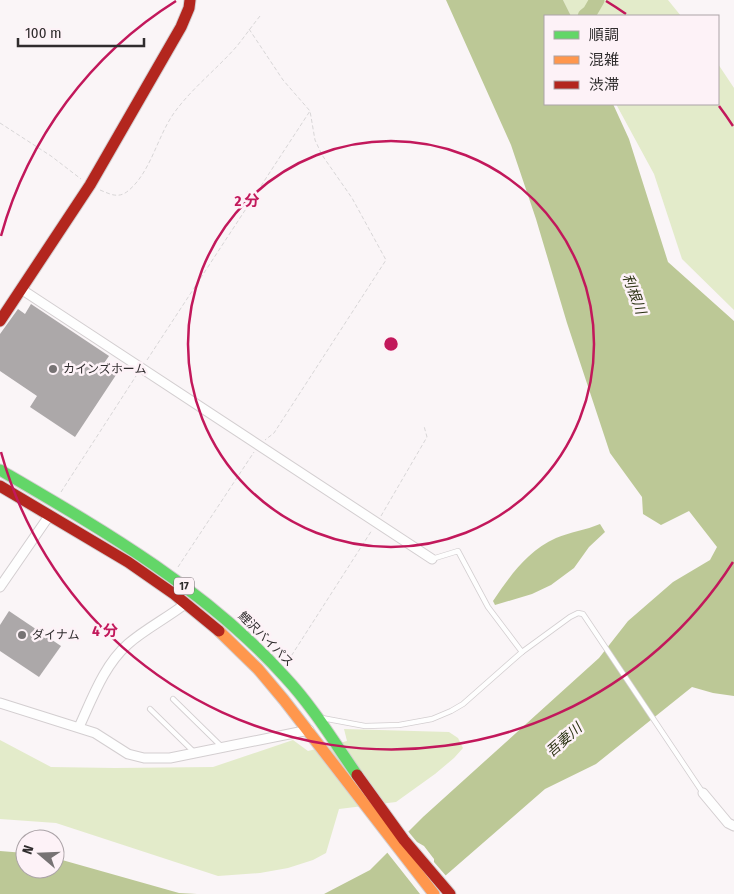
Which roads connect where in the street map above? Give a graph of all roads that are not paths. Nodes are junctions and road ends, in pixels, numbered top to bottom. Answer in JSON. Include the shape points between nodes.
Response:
{"nodes":[{"id":1,"x":190,"y":0,"type":"edge"},
{"id":2,"x":21,"y":289,"type":"junction"},
{"id":3,"x":0,"y":321,"type":"edge"},
{"id":4,"x":0,"y":470,"type":"edge"},
{"id":5,"x":0,"y":486,"type":"edge"},
{"id":6,"x":49,"y":516,"type":"junction"},
{"id":7,"x":432,"y":559,"type":"joint"},
{"id":8,"x":0,"y":587,"type":"edge"},
{"id":9,"x":185,"y":604,"type":"junction"},
{"id":10,"x":522,"y":652,"type":"junction"},
{"id":11,"x":173,"y":699,"type":"dead end"},
{"id":12,"x":0,"y":703,"type":"edge"},
{"id":13,"x":150,"y":708,"type":"dead end"},
{"id":14,"x":318,"y":717,"type":"junction"},
{"id":15,"x":79,"y":727,"type":"junction"},
{"id":16,"x":309,"y":730,"type":"junction"},
{"id":17,"x":223,"y":748,"type":"junction"},
{"id":18,"x":195,"y":754,"type":"junction"},
{"id":19,"x":703,"y":794,"type":"joint"},
{"id":20,"x":734,"y":826,"type":"edge"},
{"id":21,"x":434,"y":894,"type":"edge"},
{"id":22,"x":450,"y":894,"type":"edge"}],
"edges":[{"from":1,"to":2,"type":"main road","via":[[180,27],[90,185]]},
{"from":2,"to":3,"type":"main road"},
{"from":2,"to":7,"type":"street"},
{"from":4,"to":14,"type":"main road","name":"鯉沢バイパス","number":"17","via":[[172,576],[235,627],[281,673]]},
{"from":5,"to":6,"type":"main road","number":"17"},
{"from":6,"to":8,"type":"street"},
{"from":6,"to":9,"type":"main road","number":"17","via":[[114,553]]},
{"from":7,"to":10,"type":"lane","via":[[458,550],[488,607]]},
{"from":9,"to":15,"type":"street","via":[[128,644],[99,684]]},
{"from":9,"to":16,"type":"main road","number":"17","via":[[228,639],[268,680]]},
{"from":10,"to":14,"type":"lane","via":[[463,704],[432,719],[399,725],[365,726]]},
{"from":10,"to":19,"type":"lane","via":[[570,617],[583,614]]},
{"from":11,"to":17,"type":"lane"},
{"from":12,"to":15,"type":"street"},
{"from":13,"to":18,"type":"lane"},
{"from":14,"to":22,"type":"main road","name":"鯉沢バイパス","number":"17","via":[[421,862]]},
{"from":15,"to":18,"type":"street","via":[[128,754],[144,758]]},
{"from":16,"to":17,"type":"street"},
{"from":16,"to":21,"type":"main road","number":"17"},
{"from":17,"to":18,"type":"street"},
{"from":19,"to":20,"type":"street"}]}
